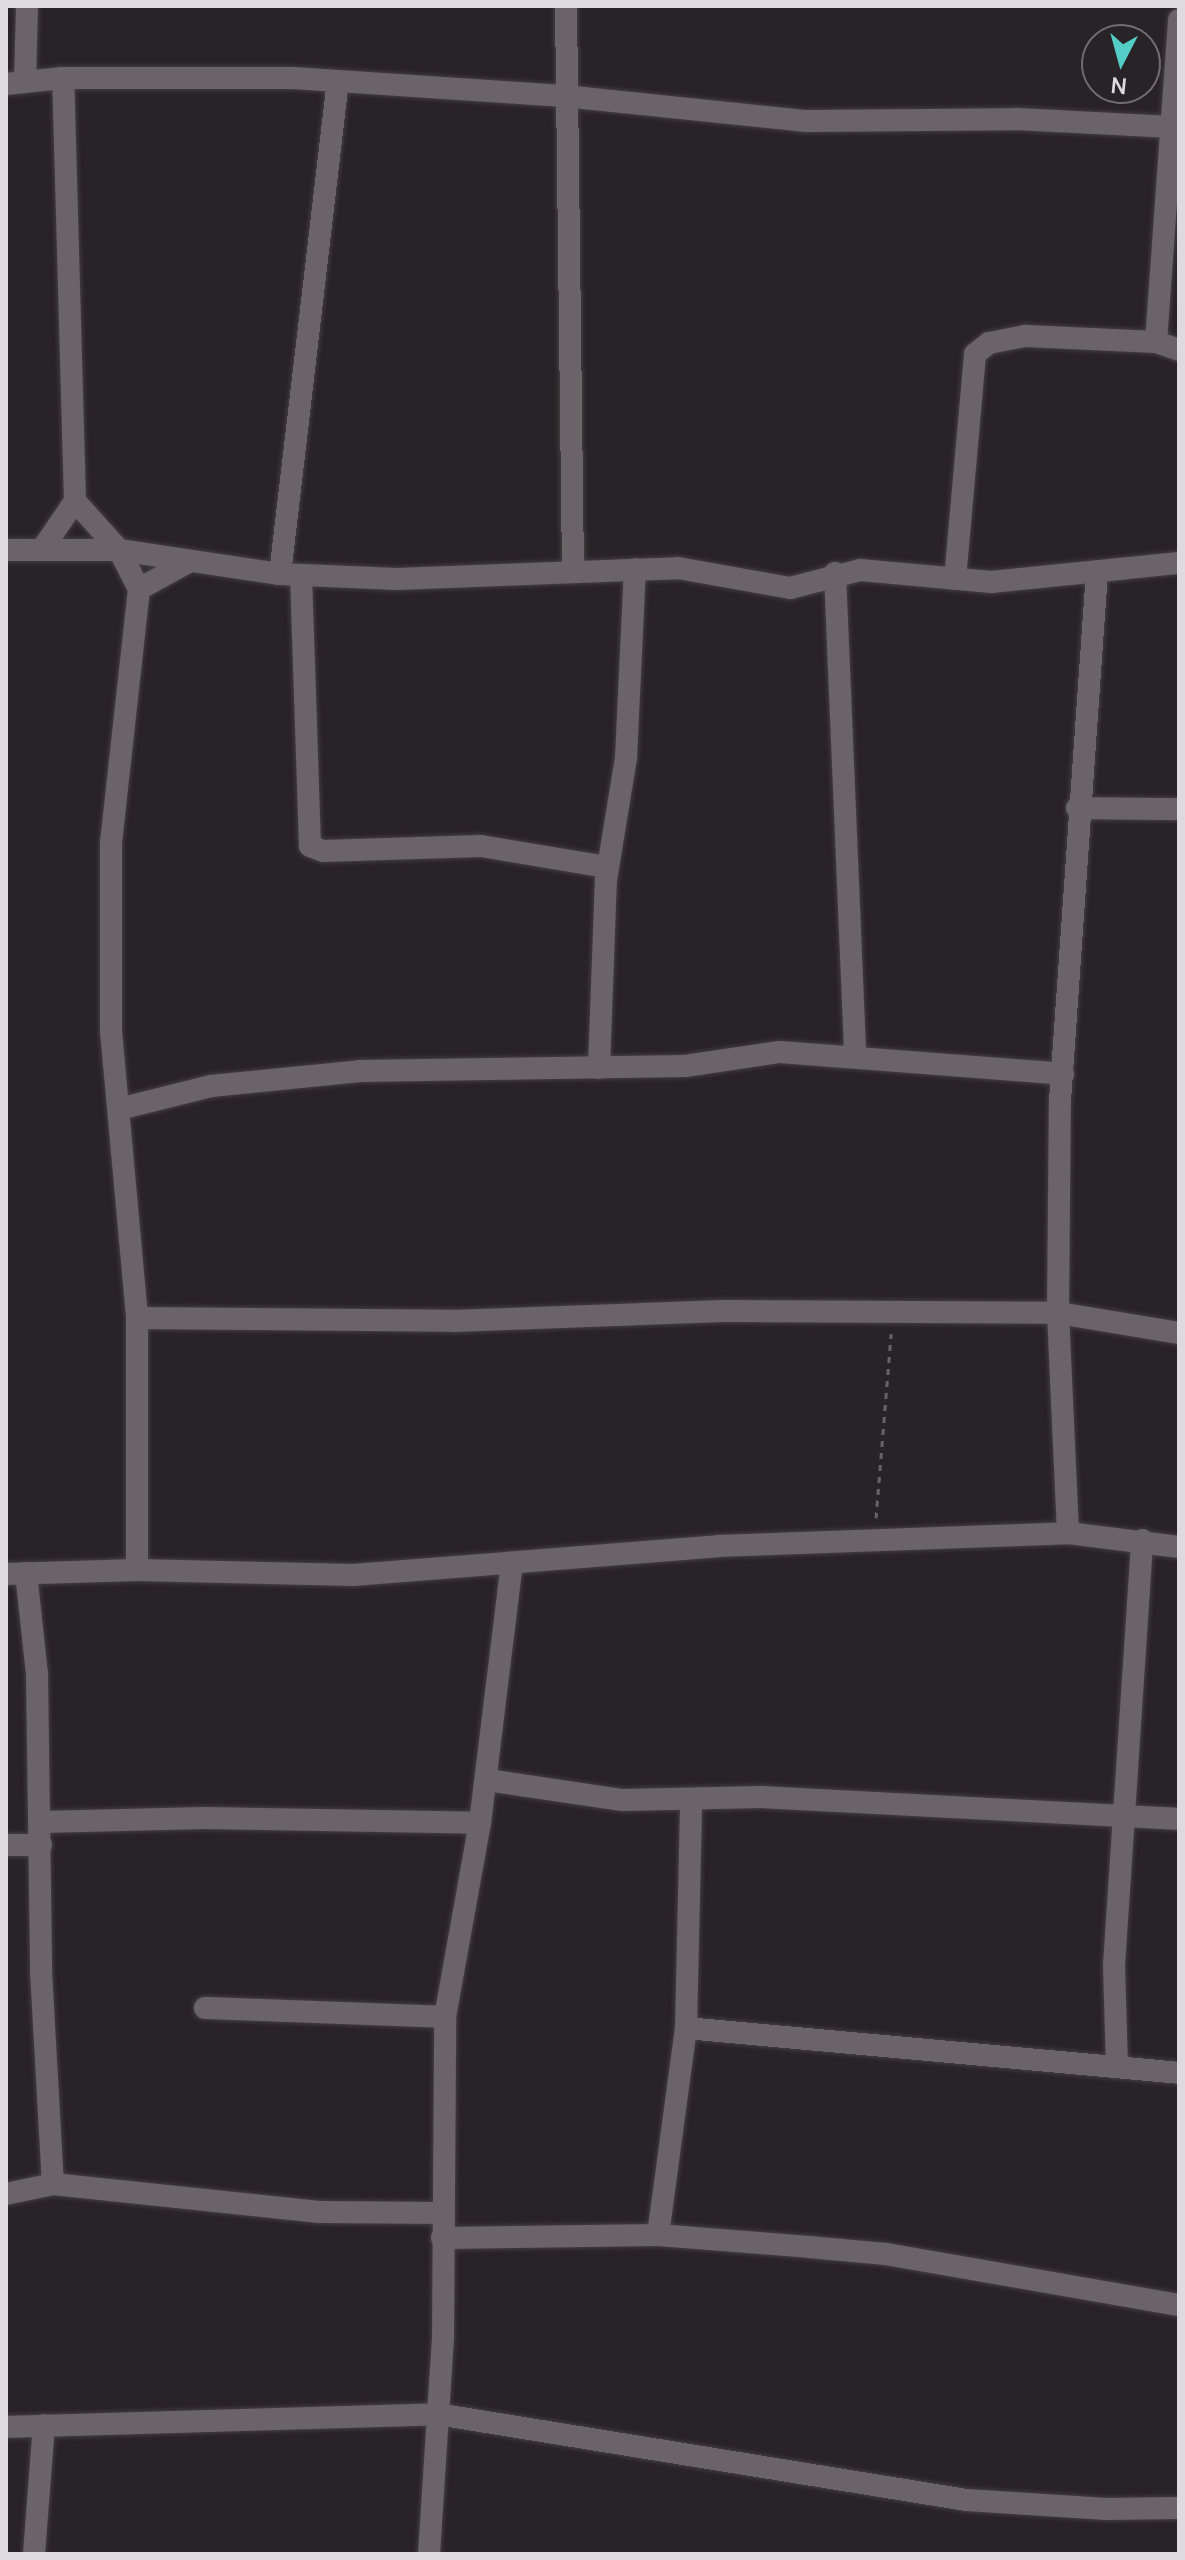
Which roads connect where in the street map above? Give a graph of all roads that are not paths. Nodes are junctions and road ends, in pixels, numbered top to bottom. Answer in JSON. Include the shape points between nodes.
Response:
{"nodes":[{"id":1,"x":27,"y":6,"type":"edge"},
{"id":2,"x":566,"y":6,"type":"edge"},
{"id":3,"x":1179,"y":20,"type":"edge"},
{"id":4,"x":63,"y":78,"type":"junction"},
{"id":5,"x":338,"y":81,"type":"junction"},
{"id":6,"x":15,"y":83,"type":"edge"},
{"id":7,"x":564,"y":96,"type":"junction"},
{"id":8,"x":1172,"y":127,"type":"junction"},
{"id":9,"x":1156,"y":342,"type":"junction"},
{"id":10,"x":1179,"y":350,"type":"edge"},
{"id":11,"x":75,"y":501,"type":"junction"},
{"id":12,"x":43,"y":548,"type":"junction"},
{"id":13,"x":6,"y":550,"type":"edge"},
{"id":14,"x":119,"y":550,"type":"junction"},
{"id":15,"x":190,"y":561,"type":"junction"},
{"id":16,"x":1179,"y":563,"type":"edge"},
{"id":17,"x":635,"y":569,"type":"junction"},
{"id":18,"x":573,"y":571,"type":"junction"},
{"id":19,"x":1097,"y":572,"type":"junction"},
{"id":20,"x":835,"y":573,"type":"junction"},
{"id":21,"x":290,"y":575,"type":"junction"},
{"id":22,"x":955,"y":579,"type":"junction"},
{"id":23,"x":139,"y":589,"type":"junction"},
{"id":24,"x":1077,"y":808,"type":"junction"},
{"id":25,"x":1179,"y":809,"type":"edge"},
{"id":26,"x":607,"y":867,"type":"junction"},
{"id":27,"x":855,"y":1055,"type":"junction"},
{"id":28,"x":599,"y":1068,"type":"junction"},
{"id":29,"x":1063,"y":1074,"type":"junction"},
{"id":30,"x":119,"y":1109,"type":"junction"},
{"id":31,"x":1058,"y":1313,"type":"junction"},
{"id":32,"x":137,"y":1318,"type":"junction"},
{"id":33,"x":1179,"y":1333,"type":"edge"},
{"id":34,"x":1068,"y":1533,"type":"junction"},
{"id":35,"x":1142,"y":1540,"type":"junction"},
{"id":36,"x":1179,"y":1547,"type":"edge"},
{"id":37,"x":512,"y":1564,"type":"junction"},
{"id":38,"x":137,"y":1570,"type":"junction"},
{"id":39,"x":16,"y":1573,"type":"edge"},
{"id":40,"x":487,"y":1780,"type":"junction"},
{"id":41,"x":691,"y":1800,"type":"junction"},
{"id":42,"x":1125,"y":1816,"type":"junction"},
{"id":43,"x":1179,"y":1819,"type":"edge"},
{"id":44,"x":42,"y":1822,"type":"junction"},
{"id":45,"x":480,"y":1823,"type":"junction"},
{"id":46,"x":6,"y":1845,"type":"edge"},
{"id":47,"x":41,"y":1845,"type":"junction"},
{"id":48,"x":205,"y":2008,"type":"dead end"},
{"id":49,"x":445,"y":2017,"type":"junction"},
{"id":50,"x":686,"y":2028,"type":"junction"},
{"id":51,"x":1117,"y":2067,"type":"junction"},
{"id":52,"x":1179,"y":2073,"type":"edge"},
{"id":53,"x":53,"y":2184,"type":"junction"},
{"id":54,"x":6,"y":2194,"type":"edge"},
{"id":55,"x":442,"y":2213,"type":"junction"},
{"id":56,"x":658,"y":2235,"type":"junction"},
{"id":57,"x":442,"y":2238,"type":"junction"},
{"id":58,"x":1179,"y":2305,"type":"edge"},
{"id":59,"x":437,"y":2414,"type":"junction"},
{"id":60,"x":44,"y":2425,"type":"junction"},
{"id":61,"x":6,"y":2427,"type":"edge"},
{"id":62,"x":1179,"y":2508,"type":"edge"},
{"id":63,"x":34,"y":2554,"type":"edge"},
{"id":64,"x":429,"y":2554,"type":"edge"}],
"edges":[{"from":1,"to":6,"type":"street"},
{"from":2,"to":7,"type":"street"},
{"from":3,"to":8,"type":"street"},
{"from":4,"to":5,"type":"street"},
{"from":4,"to":6,"type":"street"},
{"from":4,"to":11,"type":"street"},
{"from":5,"to":7,"type":"street"},
{"from":5,"to":21,"type":"street"},
{"from":7,"to":8,"type":"street","via":[[807,121],[1016,119]]},
{"from":7,"to":18,"type":"street","via":[[575,435]]},
{"from":8,"to":9,"type":"street"},
{"from":9,"to":10,"type":"street"},
{"from":9,"to":22,"type":"street","via":[[1026,336],[997,340],[975,354]]},
{"from":11,"to":12,"type":"street"},
{"from":11,"to":14,"type":"street"},
{"from":12,"to":13,"type":"street"},
{"from":12,"to":14,"type":"street"},
{"from":14,"to":15,"type":"street"},
{"from":14,"to":23,"type":"street"},
{"from":15,"to":21,"type":"street"},
{"from":15,"to":23,"type":"street"},
{"from":16,"to":19,"type":"street"},
{"from":17,"to":18,"type":"street"},
{"from":17,"to":20,"type":"street","via":[[708,570],[772,588],[790,588]]},
{"from":17,"to":26,"type":"street","via":[[626,758]]},
{"from":18,"to":21,"type":"street","via":[[397,579]]},
{"from":19,"to":22,"type":"street","via":[[1029,581]]},
{"from":19,"to":24,"type":"street"},
{"from":20,"to":22,"type":"street"},
{"from":20,"to":27,"type":"street"},
{"from":21,"to":26,"type":"street","via":[[310,846],[323,851],[481,846]]},
{"from":23,"to":30,"type":"street","via":[[111,842],[111,1031]]},
{"from":24,"to":25,"type":"street"},
{"from":24,"to":29,"type":"street"},
{"from":26,"to":28,"type":"street"},
{"from":27,"to":28,"type":"street","via":[[780,1052],[685,1066]]},
{"from":27,"to":29,"type":"street"},
{"from":28,"to":30,"type":"street","via":[[360,1071],[211,1086]]},
{"from":29,"to":31,"type":"street"},
{"from":30,"to":32,"type":"street"},
{"from":31,"to":32,"type":"street","via":[[892,1311],[453,1321]]},
{"from":31,"to":33,"type":"street"},
{"from":31,"to":34,"type":"street"},
{"from":32,"to":38,"type":"street"},
{"from":34,"to":35,"type":"street"},
{"from":34,"to":37,"type":"street","via":[[875,1538]]},
{"from":35,"to":36,"type":"street"},
{"from":35,"to":42,"type":"street"},
{"from":37,"to":38,"type":"street","via":[[353,1575]]},
{"from":37,"to":40,"type":"street"},
{"from":38,"to":39,"type":"street"},
{"from":39,"to":44,"type":"street","via":[[37,1674]]},
{"from":40,"to":41,"type":"street","via":[[623,1800]]},
{"from":40,"to":45,"type":"street"},
{"from":41,"to":42,"type":"street","via":[[762,1797]]},
{"from":41,"to":50,"type":"street"},
{"from":42,"to":43,"type":"street"},
{"from":42,"to":51,"type":"street","via":[[1114,1965]]},
{"from":44,"to":45,"type":"street"},
{"from":44,"to":47,"type":"street"},
{"from":45,"to":49,"type":"street"},
{"from":46,"to":47,"type":"street"},
{"from":47,"to":53,"type":"street","via":[[41,1971]]},
{"from":48,"to":49,"type":"street"},
{"from":49,"to":55,"type":"street"},
{"from":50,"to":51,"type":"street"},
{"from":50,"to":56,"type":"street"},
{"from":51,"to":52,"type":"street"},
{"from":53,"to":54,"type":"street"},
{"from":53,"to":55,"type":"street","via":[[320,2212]]},
{"from":55,"to":57,"type":"street"},
{"from":56,"to":57,"type":"street"},
{"from":56,"to":58,"type":"street","via":[[886,2254]]},
{"from":57,"to":59,"type":"street"},
{"from":59,"to":60,"type":"street"},
{"from":59,"to":62,"type":"street","via":[[966,2500]]},
{"from":59,"to":64,"type":"street"},
{"from":60,"to":61,"type":"street"},
{"from":60,"to":63,"type":"street"}]}
